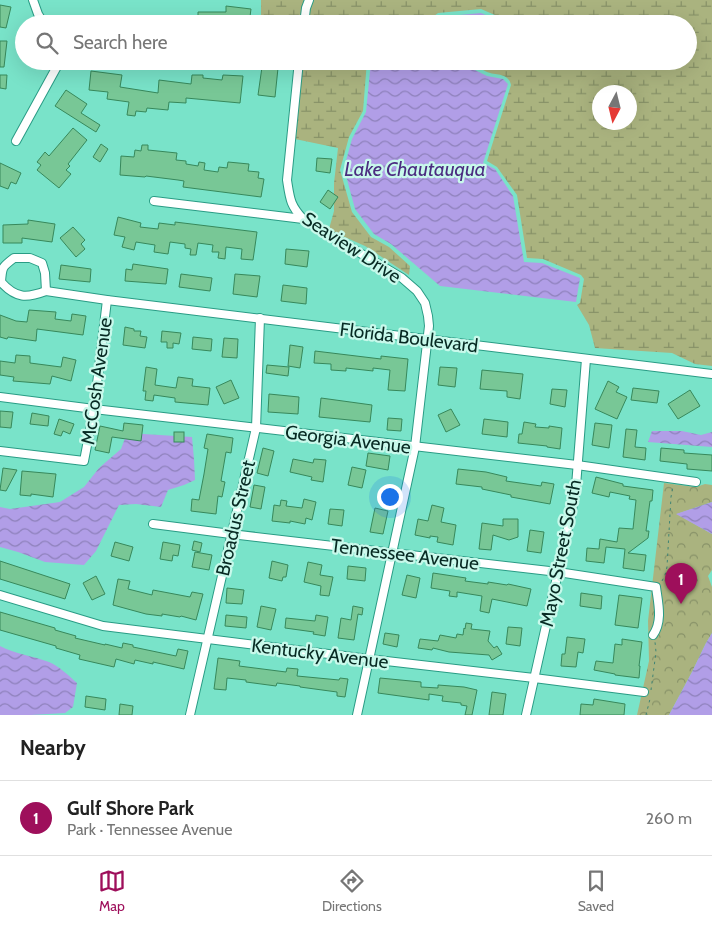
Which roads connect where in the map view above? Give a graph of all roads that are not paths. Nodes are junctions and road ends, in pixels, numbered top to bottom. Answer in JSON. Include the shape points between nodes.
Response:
{"nodes":[{"id":1,"x":34,"y":0,"type":"edge"},
{"id":2,"x":309,"y":0,"type":"edge"},
{"id":3,"x":39,"y":15,"type":"edge"},
{"id":4,"x":305,"y":15,"type":"edge"},
{"id":5,"x":55,"y":70,"type":"edge"},
{"id":6,"x":298,"y":70,"type":"edge"},
{"id":7,"x":16,"y":141,"type":"dead end"},
{"id":8,"x":154,"y":201,"type":"dead end"},
{"id":9,"x":303,"y":219,"type":"junction"},
{"id":10,"x":46,"y":291,"type":"junction"},
{"id":11,"x":107,"y":300,"type":"junction"},
{"id":12,"x":260,"y":318,"type":"junction"},
{"id":13,"x":427,"y":339,"type":"junction"},
{"id":14,"x":586,"y":359,"type":"junction"},
{"id":15,"x":712,"y":374,"type":"edge"},
{"id":16,"x":0,"y":397,"type":"edge"},
{"id":17,"x":94,"y":409,"type":"junction"},
{"id":18,"x":256,"y":428,"type":"junction"},
{"id":19,"x":415,"y":447,"type":"junction"},
{"id":20,"x":0,"y":451,"type":"edge"},
{"id":21,"x":577,"y":466,"type":"junction"},
{"id":22,"x":696,"y":482,"type":"dead end"},
{"id":23,"x":153,"y":524,"type":"dead end"},
{"id":24,"x":231,"y":534,"type":"junction"},
{"id":25,"x":392,"y":552,"type":"junction"},
{"id":26,"x":558,"y":572,"type":"junction"},
{"id":27,"x":0,"y":595,"type":"edge"},
{"id":28,"x":653,"y":635,"type":"road end"},
{"id":29,"x":207,"y":638,"type":"junction"},
{"id":30,"x":369,"y":659,"type":"junction"},
{"id":31,"x":534,"y":678,"type":"junction"},
{"id":32,"x":648,"y":692,"type":"road end"},
{"id":33,"x":190,"y":715,"type":"edge"},
{"id":34,"x":357,"y":715,"type":"edge"},
{"id":35,"x":526,"y":715,"type":"edge"}],
"edges":[{"from":1,"to":3,"type":"street"},
{"from":2,"to":4,"type":"street"},
{"from":5,"to":7,"type":"street"},
{"from":6,"to":9,"type":"street","name":"Seaview Drive","via":[[286,180],[294,209]]},
{"from":8,"to":9,"type":"street"},
{"from":9,"to":13,"type":"street","name":"Seaview Drive","via":[[402,278],[417,291],[428,316]]},
{"from":10,"to":10,"type":"street","via":[[29,296],[8,290],[1,282],[4,266],[14,258],[30,258],[42,263]]},
{"from":10,"to":11,"type":"street","name":"Florida Boulevard"},
{"from":11,"to":12,"type":"street","name":"Florida Boulevard"},
{"from":11,"to":17,"type":"street","name":"McCosh Avenue"},
{"from":12,"to":13,"type":"street","name":"Florida Boulevard"},
{"from":12,"to":18,"type":"street","name":"Broadus Street"},
{"from":13,"to":14,"type":"street","name":"Florida Boulevard"},
{"from":13,"to":19,"type":"street","name":"Seaview Drive"},
{"from":14,"to":15,"type":"street","name":"Florida Boulevard"},
{"from":14,"to":21,"type":"street","name":"Mayo Street South"},
{"from":16,"to":17,"type":"street","name":"Georgia Avenue"},
{"from":17,"to":18,"type":"street","name":"Georgia Avenue"},
{"from":17,"to":20,"type":"street","name":"McCosh Avenue","via":[[84,461]]},
{"from":18,"to":19,"type":"street","name":"Georgia Avenue"},
{"from":18,"to":24,"type":"street","name":"Broadus Street"},
{"from":19,"to":21,"type":"street","name":"Georgia Avenue"},
{"from":19,"to":25,"type":"street","name":"Seaview Drive"},
{"from":21,"to":22,"type":"street","name":"Georgia Avenue"},
{"from":21,"to":26,"type":"street","name":"Mayo Street South","via":[[572,510]]},
{"from":23,"to":24,"type":"street","name":"Tennessee Avenue"},
{"from":24,"to":25,"type":"street","name":"Tennessee Avenue"},
{"from":24,"to":29,"type":"street","name":"Broadus Street"},
{"from":25,"to":26,"type":"street","name":"Tennessee Avenue"},
{"from":25,"to":30,"type":"street","name":"Seaview Drive"},
{"from":26,"to":28,"type":"street","name":"Tennessee Avenue","via":[[656,587],[659,625]]},
{"from":26,"to":31,"type":"street","name":"Mayo Street South"},
{"from":27,"to":29,"type":"street","name":"Kentucky Avenue","via":[[103,626]]},
{"from":29,"to":30,"type":"street","name":"Kentucky Avenue"},
{"from":29,"to":33,"type":"street","name":"Broadus Street"},
{"from":30,"to":31,"type":"street","name":"Kentucky Avenue"},
{"from":30,"to":34,"type":"street","name":"Seaview Drive"},
{"from":31,"to":32,"type":"street","name":"Kentucky Avenue"},
{"from":31,"to":35,"type":"street","name":"Mayo Street South"}]}
